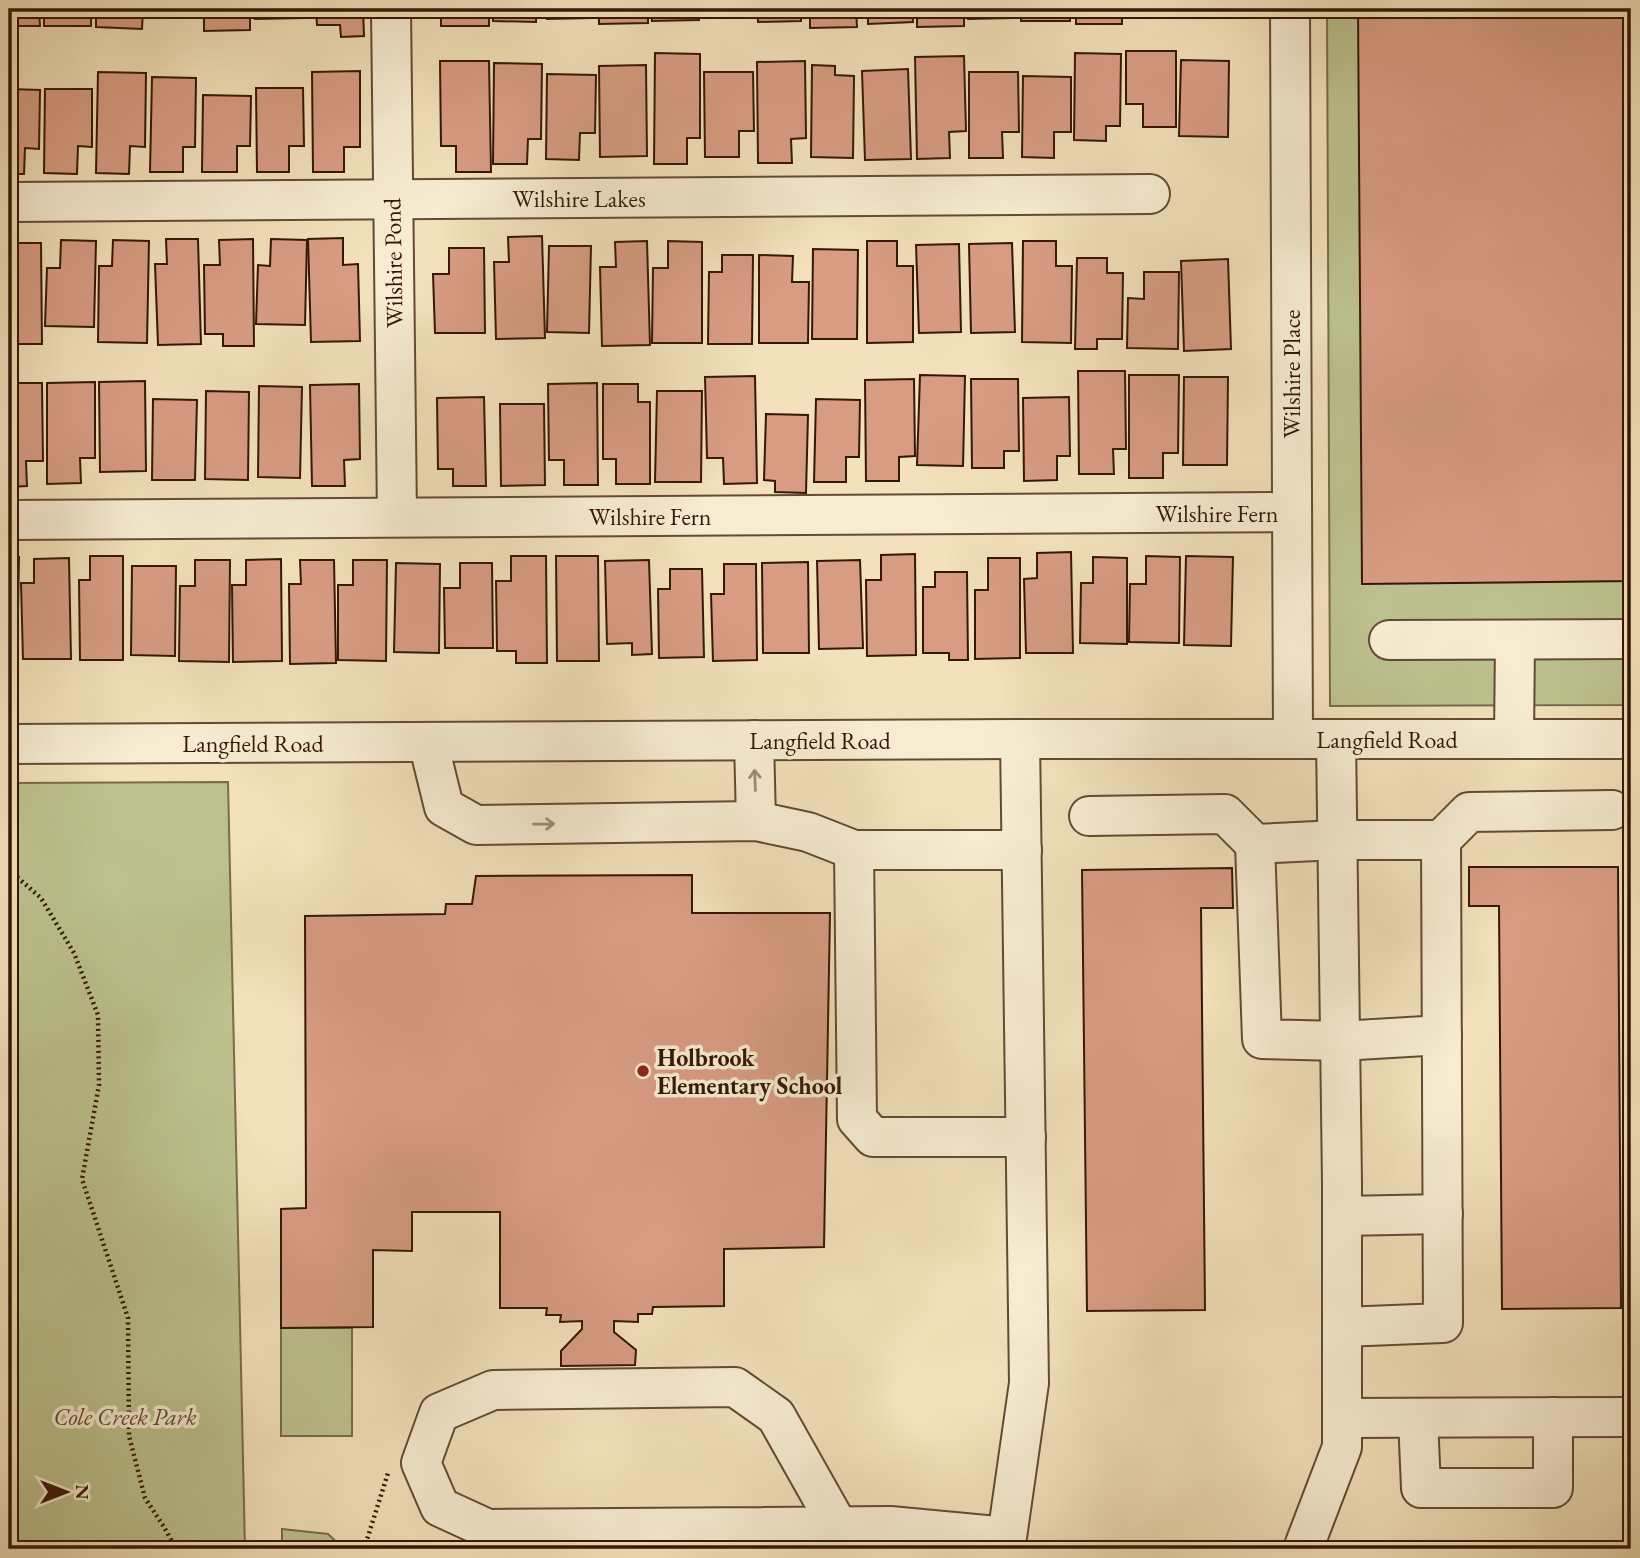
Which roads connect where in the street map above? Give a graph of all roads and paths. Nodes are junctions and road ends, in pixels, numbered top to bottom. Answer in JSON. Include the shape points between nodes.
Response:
{"nodes":[{"id":1,"x":391,"y":9,"type":"edge"},
{"id":2,"x":1290,"y":9,"type":"edge"},
{"id":3,"x":1150,"y":194,"type":"dead end"},
{"id":4,"x":392,"y":200,"type":"junction"},
{"id":5,"x":9,"y":202,"type":"edge"},
{"id":6,"x":1292,"y":512,"type":"junction"},
{"id":7,"x":397,"y":517,"type":"junction"},
{"id":8,"x":9,"y":520,"type":"edge"},
{"id":9,"x":1515,"y":639,"type":"junction"},
{"id":10,"x":1631,"y":639,"type":"edge"},
{"id":11,"x":1389,"y":640,"type":"dead end"},
{"id":12,"x":1020,"y":739,"type":"junction"},
{"id":13,"x":1293,"y":739,"type":"junction"},
{"id":14,"x":1336,"y":739,"type":"junction"},
{"id":15,"x":1514,"y":739,"type":"junction"},
{"id":16,"x":1631,"y":739,"type":"edge"},
{"id":17,"x":754,"y":740,"type":"junction"},
{"id":18,"x":428,"y":742,"type":"junction"},
{"id":19,"x":9,"y":744,"type":"edge"},
{"id":20,"x":1612,"y":810,"type":"dead end"},
{"id":21,"x":1089,"y":816,"type":"dead end"},
{"id":22,"x":756,"y":821,"type":"junction"},
{"id":23,"x":1441,"y":840,"type":"junction"},
{"id":24,"x":1338,"y":841,"type":"junction"},
{"id":25,"x":1255,"y":844,"type":"junction"},
{"id":26,"x":854,"y":850,"type":"junction"},
{"id":27,"x":1021,"y":850,"type":"junction"},
{"id":28,"x":9,"y":870,"type":"edge"},
{"id":29,"x":1442,"y":1035,"type":"junction"},
{"id":30,"x":1340,"y":1041,"type":"junction"},
{"id":31,"x":1026,"y":1137,"type":"junction"},
{"id":32,"x":1443,"y":1214,"type":"junction"},
{"id":33,"x":1342,"y":1216,"type":"junction"},
{"id":34,"x":1342,"y":1327,"type":"junction"},
{"id":35,"x":1552,"y":1417,"type":"junction"},
{"id":36,"x":1631,"y":1417,"type":"edge"},
{"id":37,"x":1342,"y":1418,"type":"junction"},
{"id":38,"x":1418,"y":1418,"type":"junction"},
{"id":39,"x":838,"y":1526,"type":"junction"},
{"id":40,"x":1005,"y":1543,"type":"edge"},
{"id":41,"x":176,"y":1549,"type":"edge"},
{"id":42,"x":1303,"y":1549,"type":"edge"}],
"edges":[{"from":1,"to":4,"type":"street","name":"Wilshire Pond"},
{"from":2,"to":6,"type":"street","name":"Wilshire Place"},
{"from":3,"to":4,"type":"street","name":"Wilshire Lakes"},
{"from":4,"to":5,"type":"street","name":"Wilshire Lakes"},
{"from":4,"to":7,"type":"street","name":"Wilshire Pond"},
{"from":6,"to":7,"type":"street","name":"Wilshire Fern"},
{"from":6,"to":13,"type":"street","name":"Wilshire Place"},
{"from":7,"to":8,"type":"street","name":"Wilshire Fern"},
{"from":9,"to":10,"type":"street"},
{"from":9,"to":11,"type":"street"},
{"from":9,"to":15,"type":"street"},
{"from":12,"to":13,"type":"street","name":"Langfield Road"},
{"from":12,"to":17,"type":"street","name":"Langfield Road"},
{"from":12,"to":27,"type":"street"},
{"from":13,"to":14,"type":"street","name":"Langfield Road"},
{"from":14,"to":15,"type":"street","name":"Langfield Road"},
{"from":14,"to":24,"type":"street"},
{"from":15,"to":16,"type":"street","name":"Langfield Road"},
{"from":17,"to":18,"type":"street","name":"Langfield Road"},
{"from":22,"to":17,"type":"street","one_way":true},
{"from":18,"to":19,"type":"street","name":"Langfield Road"},
{"from":18,"to":22,"type":"street","one_way":true,"via":[[444,807],[476,825]]},
{"from":20,"to":23,"type":"street","via":[[1469,812]]},
{"from":21,"to":25,"type":"street","via":[[1225,814]]},
{"from":22,"to":26,"type":"street","via":[[808,832]]},
{"from":23,"to":24,"type":"street"},
{"from":23,"to":29,"type":"street"},
{"from":24,"to":25,"type":"street"},
{"from":24,"to":30,"type":"street"},
{"from":25,"to":30,"type":"street","via":[[1262,1039]]},
{"from":26,"to":27,"type":"street"},
{"from":26,"to":31,"type":"street","via":[[857,1119],[873,1137]]},
{"from":27,"to":31,"type":"street"},
{"from":28,"to":41,"type":"path","via":[[41,898],[74,953],[98,1015],[99,1085],[82,1179],[128,1318],[129,1436],[145,1498]]},
{"from":29,"to":30,"type":"street"},
{"from":29,"to":32,"type":"street"},
{"from":30,"to":33,"type":"street"},
{"from":31,"to":40,"type":"street","via":[[1029,1383]]},
{"from":32,"to":33,"type":"street"},
{"from":32,"to":34,"type":"street","via":[[1443,1323]]},
{"from":33,"to":34,"type":"street"},
{"from":34,"to":37,"type":"street"},
{"from":35,"to":36,"type":"street"},
{"from":35,"to":38,"type":"street"},
{"from":35,"to":38,"type":"street","via":[[1552,1488],[1421,1488]]},
{"from":37,"to":38,"type":"street"},
{"from":37,"to":42,"type":"street","via":[[1342,1447]]},
{"from":39,"to":39,"type":"street","via":[[488,1529],[440,1507],[421,1463],[439,1413],[493,1390],[735,1387],[775,1416]]},
{"from":39,"to":40,"type":"street","via":[[890,1526]]}]}
